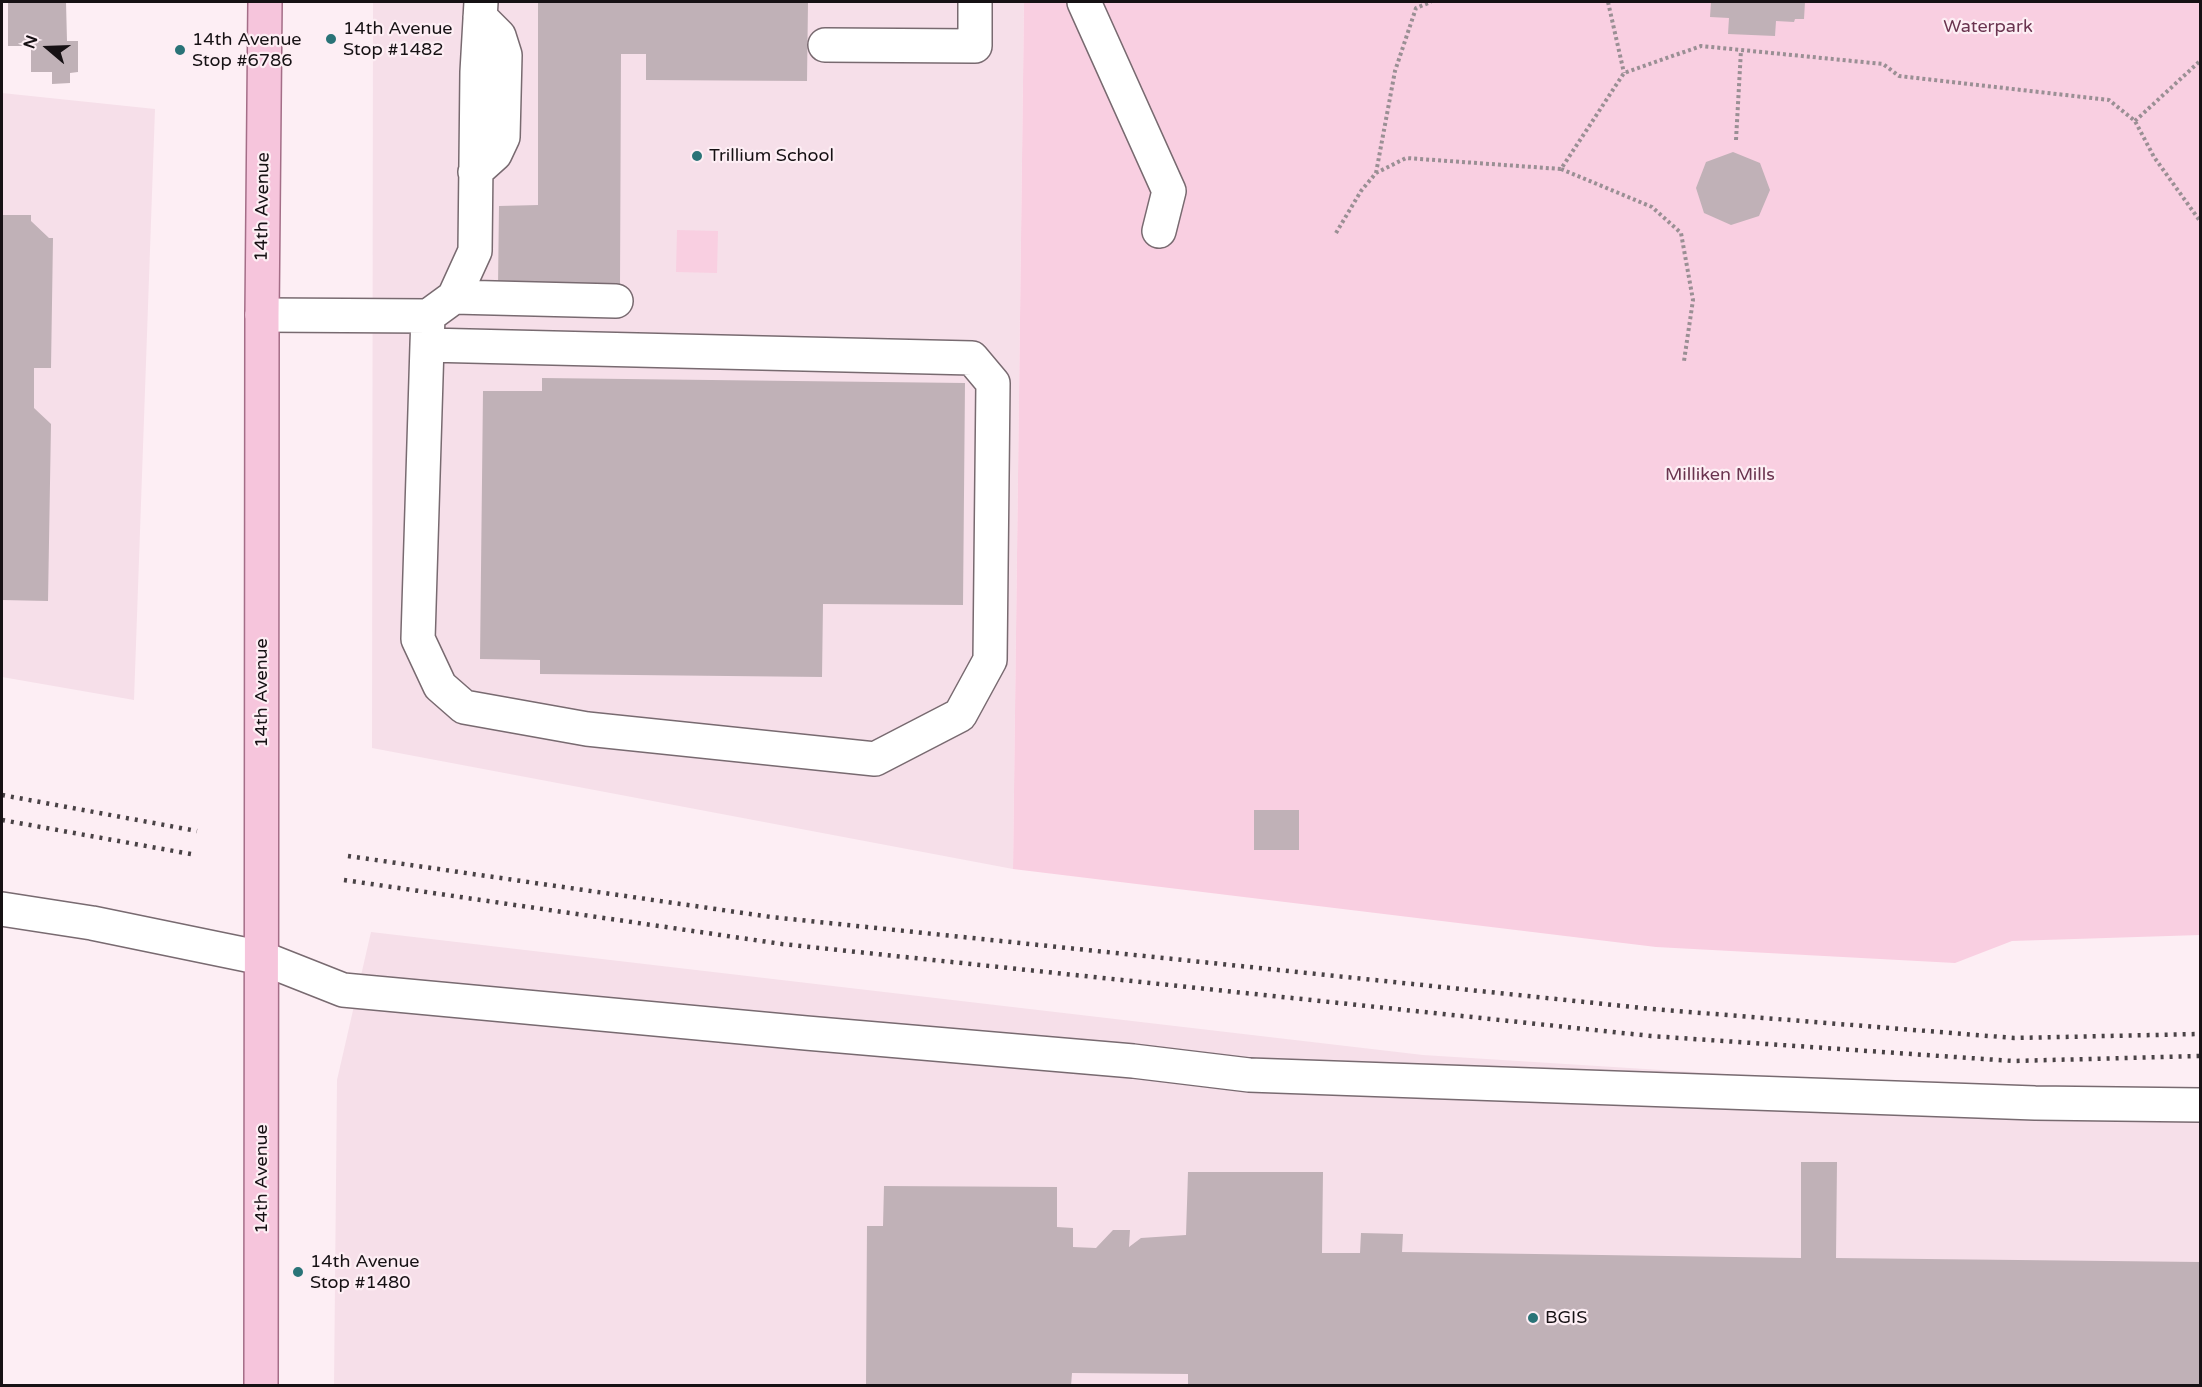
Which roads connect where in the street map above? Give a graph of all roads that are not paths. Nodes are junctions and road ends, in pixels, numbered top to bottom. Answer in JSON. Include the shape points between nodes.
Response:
{"nodes":[{"id":1,"x":265,"y":2,"type":"edge"},
{"id":2,"x":975,"y":2,"type":"edge"},
{"id":3,"x":1084,"y":2,"type":"edge"},
{"id":4,"x":480,"y":9,"type":"edge"},
{"id":5,"x":825,"y":45,"type":"dead end"},
{"id":6,"x":1159,"y":231,"type":"dead end"},
{"id":7,"x":454,"y":297,"type":"junction"},
{"id":8,"x":616,"y":301,"type":"dead end"},
{"id":9,"x":262,"y":315,"type":"junction"},
{"id":10,"x":427,"y":330,"type":"junction"},
{"id":11,"x":2,"y":909,"type":"edge"},
{"id":12,"x":262,"y":958,"type":"junction"},
{"id":13,"x":2200,"y":1105,"type":"edge"},
{"id":14,"x":261,"y":1386,"type":"edge"}],
"edges":[{"from":1,"to":9,"type":"main road","name":"14th Avenue"},
{"from":2,"to":5,"type":"lane","via":[[975,46]]},
{"from":3,"to":6,"type":"lane","via":[[1169,191]]},
{"from":4,"to":7,"type":"lane","via":[[475,251]]},
{"from":7,"to":8,"type":"lane"},
{"from":7,"to":10,"type":"lane"},
{"from":9,"to":10,"type":"lane"},
{"from":9,"to":12,"type":"main road","name":"14th Avenue"},
{"from":10,"to":10,"type":"lane","via":[[972,358],[993,383],[990,660],[960,715],[875,759],[587,729],[464,707],[440,686],[418,639]]},
{"from":11,"to":12,"type":"lane","via":[[92,922]]},
{"from":12,"to":13,"type":"lane","via":[[343,990],[1133,1061],[1249,1075]]},
{"from":12,"to":14,"type":"main road","name":"14th Avenue"}]}
